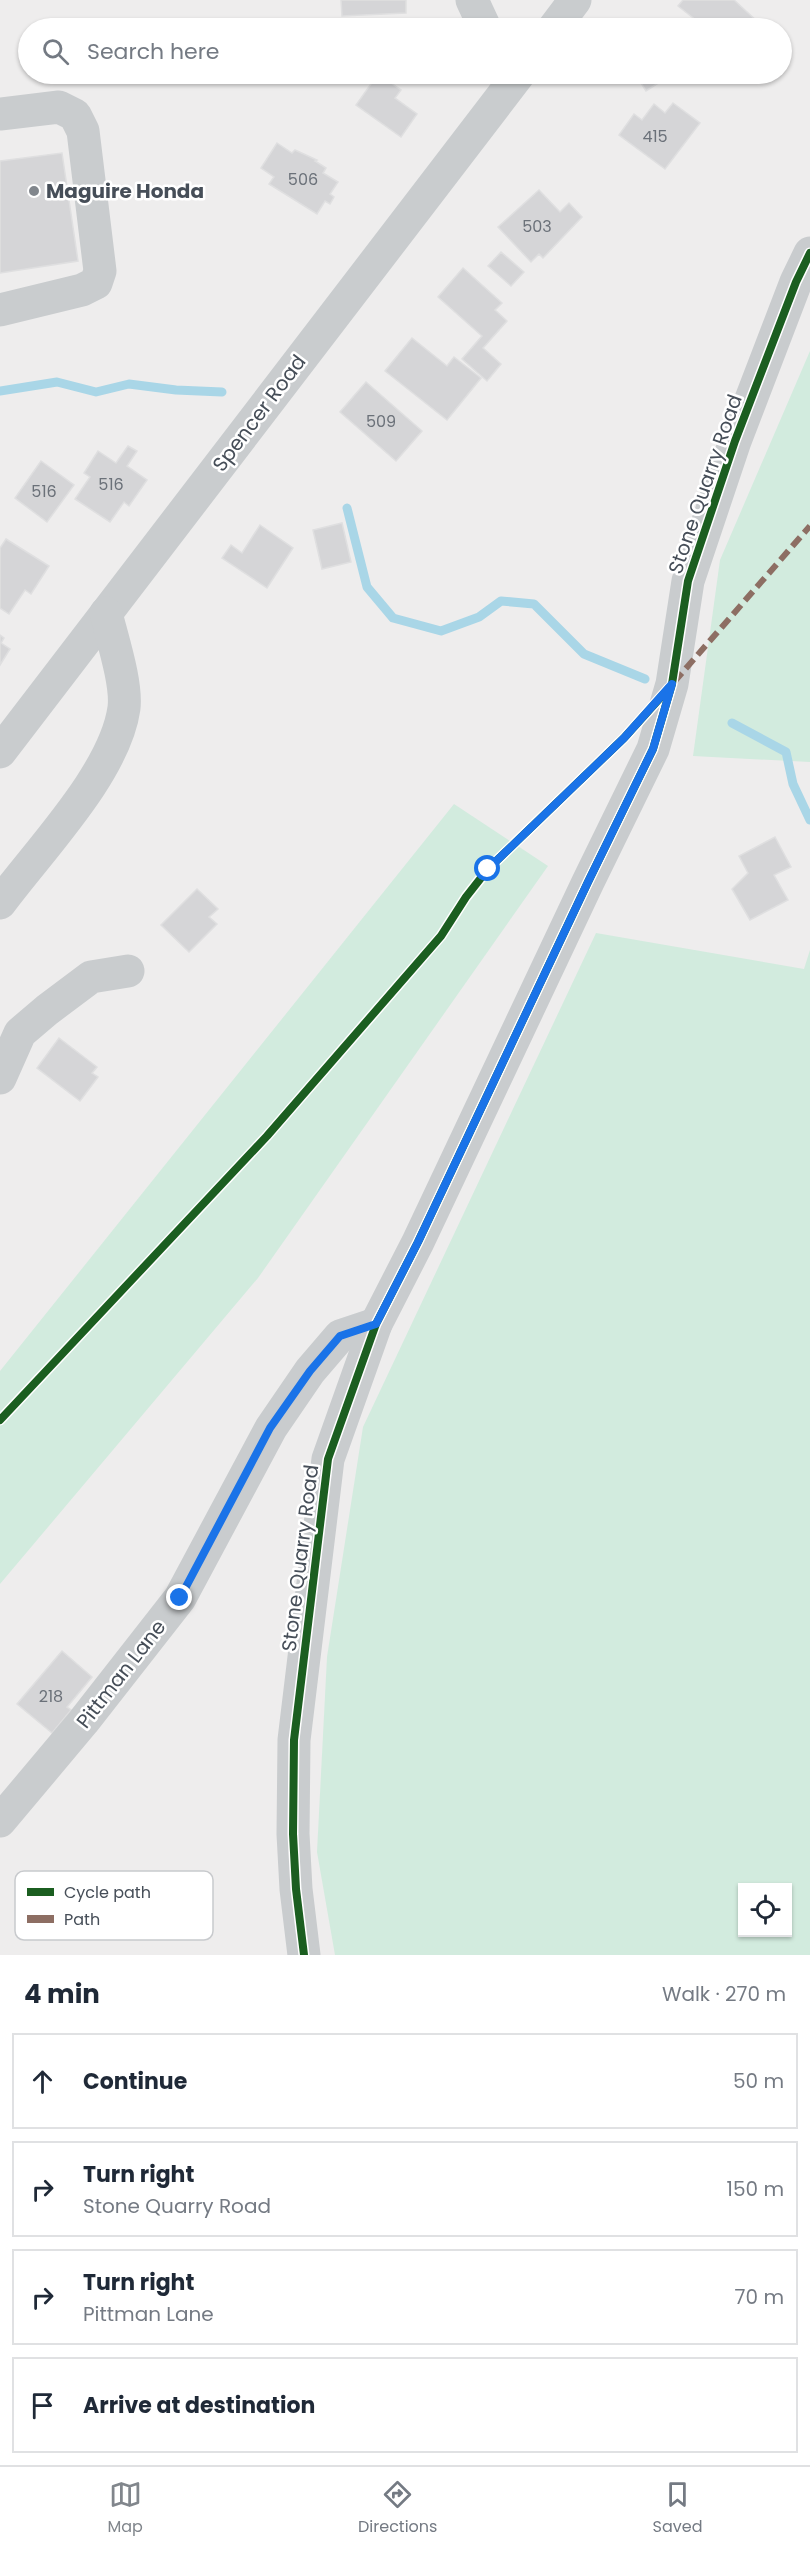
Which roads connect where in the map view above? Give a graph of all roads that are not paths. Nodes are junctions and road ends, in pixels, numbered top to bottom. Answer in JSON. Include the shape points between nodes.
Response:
{"nodes":[{"id":1,"x":472,"y":0,"type":"edge"},
{"id":2,"x":576,"y":0,"type":"edge"},
{"id":3,"x":480,"y":18,"type":"edge"},
{"id":4,"x":562,"y":18,"type":"edge"},
{"id":5,"x":511,"y":84,"type":"edge"},
{"id":6,"x":0,"y":114,"type":"edge"},
{"id":7,"x":810,"y":253,"type":"edge"},
{"id":8,"x":0,"y":310,"type":"edge"},
{"id":9,"x":106,"y":613,"type":"junction"},
{"id":10,"x":0,"y":752,"type":"edge"},
{"id":11,"x":0,"y":903,"type":"edge"},
{"id":12,"x":128,"y":971,"type":"dead end"},
{"id":13,"x":0,"y":1078,"type":"edge"},
{"id":14,"x":376,"y":1324,"type":"junction"},
{"id":15,"x":0,"y":1821,"type":"edge"},
{"id":16,"x":304,"y":1955,"type":"edge"}],
"edges":[{"from":1,"to":3,"type":"street"},
{"from":2,"to":4,"type":"street"},
{"from":5,"to":9,"type":"street","name":"Spencer Road"},
{"from":6,"to":8,"type":"street","via":[[59,106],[75,115],[83,131],[100,271],[96,283],[82,290]]},
{"from":7,"to":14,"type":"street","name":"Stone Quarry Road","via":[[735,441],[688,581],[672,684],[653,749]]},
{"from":9,"to":10,"type":"street","name":"Spencer Road"},
{"from":9,"to":11,"type":"street","via":[[120,669],[124,707],[112,747],[85,794]]},
{"from":12,"to":13,"type":"street","via":[[91,977],[47,1010],[20,1033]]},
{"from":14,"to":15,"type":"street","name":"Pittman Lane","via":[[340,1336],[310,1371],[270,1428],[180,1598]]},
{"from":14,"to":16,"type":"street","name":"Stone Quarry Road","via":[[328,1459],[294,1740],[293,1834]]}]}
